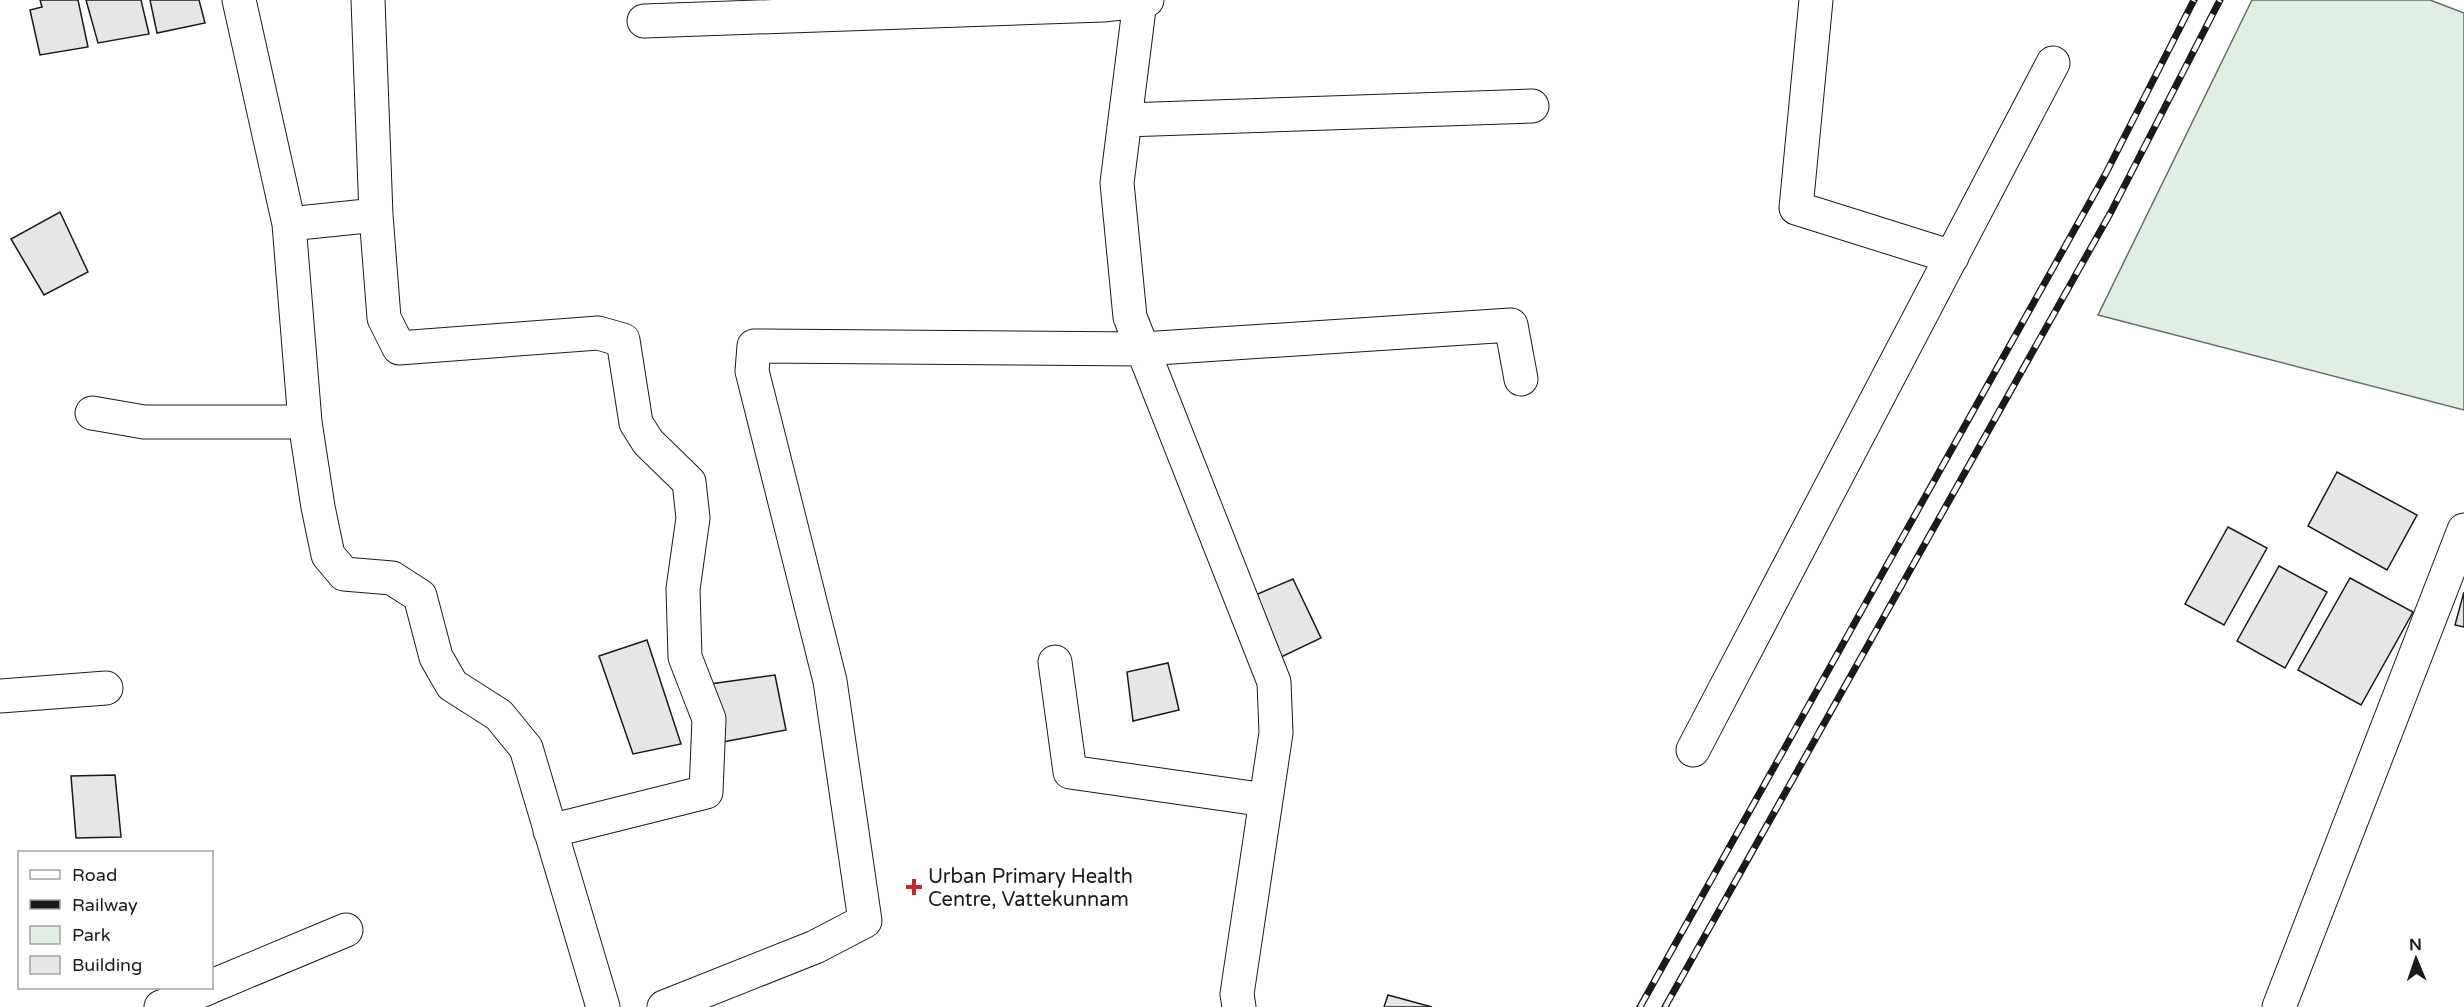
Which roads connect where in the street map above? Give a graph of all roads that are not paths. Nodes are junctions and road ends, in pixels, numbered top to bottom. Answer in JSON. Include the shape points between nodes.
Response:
{"nodes":[{"id":1,"x":239,"y":0,"type":"edge"},
{"id":2,"x":368,"y":0,"type":"edge"},
{"id":3,"x":1144,"y":0,"type":"edge"},
{"id":4,"x":1816,"y":0,"type":"edge"},
{"id":5,"x":960,"y":5,"type":"edge"},
{"id":6,"x":644,"y":21,"type":"dead end"},
{"id":7,"x":2053,"y":63,"type":"dead end"},
{"id":8,"x":1532,"y":106,"type":"dead end"},
{"id":9,"x":1125,"y":120,"type":"junction"},
{"id":10,"x":376,"y":215,"type":"junction"},
{"id":11,"x":289,"y":224,"type":"junction"},
{"id":12,"x":1952,"y":257,"type":"junction"},
{"id":13,"x":1142,"y":349,"type":"junction"},
{"id":14,"x":1521,"y":379,"type":"dead end"},
{"id":15,"x":92,"y":413,"type":"dead end"},
{"id":16,"x":304,"y":422,"type":"junction"},
{"id":17,"x":2464,"y":530,"type":"edge"},
{"id":18,"x":1055,"y":662,"type":"dead end"},
{"id":19,"x":106,"y":688,"type":"dead end"},
{"id":20,"x":0,"y":696,"type":"edge"},
{"id":21,"x":1693,"y":750,"type":"dead end"},
{"id":22,"x":1266,"y":800,"type":"junction"},
{"id":23,"x":550,"y":831,"type":"junction"},
{"id":24,"x":346,"y":930,"type":"dead end"},
{"id":25,"x":213,"y":986,"type":"edge"},
{"id":26,"x":205,"y":989,"type":"edge"},
{"id":27,"x":675,"y":1005,"type":"edge"},
{"id":28,"x":161,"y":1007,"type":"edge"},
{"id":29,"x":603,"y":1007,"type":"edge"},
{"id":30,"x":1239,"y":1007,"type":"edge"},
{"id":31,"x":2279,"y":1007,"type":"edge"}],
"edges":[{"from":1,"to":11,"type":"street"},
{"from":2,"to":10,"type":"street"},
{"from":3,"to":5,"type":"street","via":[[1103,5]]},
{"from":3,"to":9,"type":"street"},
{"from":4,"to":12,"type":"street","via":[[1796,208]]},
{"from":5,"to":6,"type":"street"},
{"from":7,"to":12,"type":"street"},
{"from":8,"to":9,"type":"street"},
{"from":9,"to":13,"type":"street","via":[[1117,183],[1130,317]]},
{"from":10,"to":11,"type":"street"},
{"from":10,"to":23,"type":"street","via":[[384,318],[399,348],[598,333],[622,340],[636,423],[648,442],[689,482],[693,518],[683,589],[686,657],[709,719],[706,792]]},
{"from":11,"to":16,"type":"street"},
{"from":12,"to":21,"type":"street"},
{"from":13,"to":14,"type":"street","via":[[1511,326]]},
{"from":13,"to":22,"type":"street","via":[[1274,682],[1276,733]]},
{"from":13,"to":27,"type":"street","via":[[754,346],[752,371],[830,681],[865,921],[815,947]]},
{"from":15,"to":16,"type":"street","via":[[144,423]]},
{"from":16,"to":23,"type":"street","via":[[328,555],[345,574],[392,578],[420,596],[436,657],[452,685],[499,715],[526,748]]},
{"from":17,"to":31,"type":"street"},
{"from":18,"to":22,"type":"street","via":[[1070,772]]},
{"from":19,"to":20,"type":"street"},
{"from":22,"to":30,"type":"street","via":[[1237,994]]},
{"from":23,"to":29,"type":"street"},
{"from":24,"to":25,"type":"street"},
{"from":26,"to":28,"type":"street"}]}
